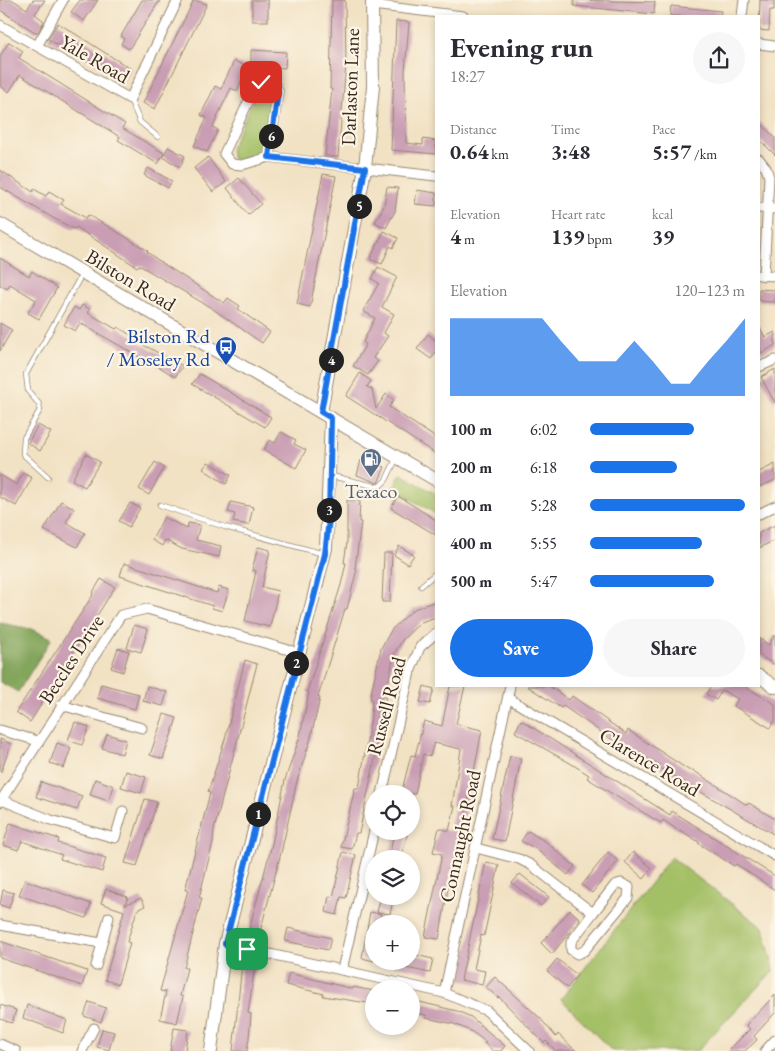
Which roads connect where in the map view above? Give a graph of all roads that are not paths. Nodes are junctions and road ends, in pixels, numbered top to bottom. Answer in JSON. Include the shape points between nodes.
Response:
{"nodes":[{"id":1,"x":63,"y":0,"type":"edge"},
{"id":2,"x":178,"y":0,"type":"edge"},
{"id":3,"x":744,"y":0,"type":"edge"},
{"id":4,"x":372,"y":2,"type":"edge"},
{"id":5,"x":456,"y":15,"type":"edge"},
{"id":6,"x":742,"y":15,"type":"edge"},
{"id":7,"x":0,"y":25,"type":"edge"},
{"id":8,"x":760,"y":44,"type":"edge"},
{"id":9,"x":37,"y":46,"type":"junction"},
{"id":10,"x":775,"y":46,"type":"edge"},
{"id":11,"x":130,"y":99,"type":"junction"},
{"id":12,"x":158,"y":137,"type":"dead end"},
{"id":13,"x":269,"y":157,"type":"junction"},
{"id":14,"x":760,"y":160,"type":"edge"},
{"id":15,"x":365,"y":168,"type":"junction"},
{"id":16,"x":435,"y":176,"type":"edge"},
{"id":17,"x":767,"y":208,"type":"edge"},
{"id":18,"x":0,"y":224,"type":"edge"},
{"id":19,"x":82,"y":273,"type":"junction"},
{"id":20,"x":761,"y":275,"type":"edge"},
{"id":21,"x":775,"y":276,"type":"edge"},
{"id":22,"x":775,"y":360,"type":"edge"},
{"id":23,"x":760,"y":367,"type":"edge"},
{"id":24,"x":326,"y":415,"type":"junction"},
{"id":25,"x":397,"y":457,"type":"junction"},
{"id":26,"x":330,"y":476,"type":"junction"},
{"id":27,"x":48,"y":477,"type":"dead end"},
{"id":28,"x":435,"y":479,"type":"edge"},
{"id":29,"x":160,"y":505,"type":"dead end"},
{"id":30,"x":775,"y":506,"type":"edge"},
{"id":31,"x":760,"y":514,"type":"edge"},
{"id":32,"x":325,"y":554,"type":"junction"},
{"id":33,"x":435,"y":573,"type":"edge"},
{"id":34,"x":422,"y":586,"type":"dead end"},
{"id":35,"x":435,"y":635,"type":"edge"},
{"id":36,"x":299,"y":653,"type":"junction"},
{"id":37,"x":760,"y":677,"type":"edge"},
{"id":38,"x":510,"y":687,"type":"edge"},
{"id":39,"x":775,"y":687,"type":"edge"},
{"id":40,"x":508,"y":698,"type":"junction"},
{"id":41,"x":61,"y":705,"type":"junction"},
{"id":42,"x":142,"y":728,"type":"dead end"},
{"id":43,"x":0,"y":730,"type":"edge"},
{"id":44,"x":38,"y":741,"type":"junction"},
{"id":45,"x":384,"y":785,"type":"edge"},
{"id":46,"x":1,"y":801,"type":"edge"},
{"id":47,"x":123,"y":811,"type":"dead end"},
{"id":48,"x":372,"y":840,"type":"edge"},
{"id":49,"x":476,"y":848,"type":"junction"},
{"id":50,"x":775,"y":856,"type":"edge"},
{"id":51,"x":593,"y":914,"type":"junction"},
{"id":52,"x":109,"y":917,"type":"dead end"},
{"id":53,"x":0,"y":925,"type":"edge"},
{"id":54,"x":100,"y":943,"type":"junction"},
{"id":55,"x":225,"y":944,"type":"junction"},
{"id":56,"x":96,"y":966,"type":"dead end"},
{"id":57,"x":342,"y":970,"type":"junction"},
{"id":58,"x":444,"y":993,"type":"junction"},
{"id":59,"x":94,"y":1028,"type":"dead end"},
{"id":60,"x":775,"y":1040,"type":"edge"},
{"id":61,"x":0,"y":1044,"type":"edge"},
{"id":62,"x":525,"y":1050,"type":"edge"},
{"id":63,"x":16,"y":1051,"type":"edge"},
{"id":64,"x":82,"y":1051,"type":"edge"},
{"id":65,"x":211,"y":1051,"type":"edge"},
{"id":66,"x":765,"y":1051,"type":"edge"}],
"edges":[{"from":1,"to":9,"type":"street"},
{"from":2,"to":11,"type":"street","name":"Yale Road"},
{"from":3,"to":6,"type":"street"},
{"from":4,"to":5,"type":"street"},
{"from":4,"to":15,"type":"street","name":"Darlaston Lane","via":[[373,88]]},
{"from":7,"to":9,"type":"street","name":"Yale Road"},
{"from":8,"to":10,"type":"street"},
{"from":9,"to":11,"type":"street","name":"Yale Road"},
{"from":11,"to":12,"type":"lane","via":[[140,122]]},
{"from":13,"to":13,"type":"street","via":[[242,165],[232,164],[224,154],[256,85],[268,81],[278,91]]},
{"from":13,"to":15,"type":"street"},
{"from":14,"to":17,"type":"street","via":[[769,177]]},
{"from":15,"to":16,"type":"street"},
{"from":15,"to":24,"type":"street","name":"Darlaston Lane"},
{"from":17,"to":20,"type":"street"},
{"from":18,"to":19,"type":"street","name":"Bilston Road"},
{"from":19,"to":24,"type":"street","name":"Bilston Road"},
{"from":19,"to":27,"type":"lane","via":[[26,374],[28,391],[40,410],[24,438],[23,454]]},
{"from":20,"to":21,"type":"street"},
{"from":22,"to":23,"type":"street"},
{"from":24,"to":25,"type":"street","name":"Bilston Road"},
{"from":24,"to":26,"type":"street","name":"Darlaston Lane"},
{"from":25,"to":26,"type":"lane","via":[[379,488]]},
{"from":25,"to":28,"type":"street","name":"Bilston Road"},
{"from":26,"to":32,"type":"street","name":"Darlaston Lane"},
{"from":29,"to":32,"type":"lane"},
{"from":30,"to":31,"type":"street"},
{"from":32,"to":36,"type":"street","name":"Darlaston Lane"},
{"from":33,"to":34,"type":"lane"},
{"from":35,"to":45,"type":"street","name":"Russell Road","via":[[420,647],[410,672]]},
{"from":36,"to":41,"type":"street","name":"Beccles Drive","via":[[138,609],[121,615]]},
{"from":36,"to":55,"type":"street","name":"Darlaston Lane"},
{"from":37,"to":39,"type":"street"},
{"from":38,"to":40,"type":"street","name":"Connaught Road"},
{"from":40,"to":49,"type":"street","name":"Connaught Road"},
{"from":40,"to":50,"type":"street","name":"Clarence Road"},
{"from":41,"to":42,"type":"street"},
{"from":41,"to":44,"type":"street","name":"Beccles Drive"},
{"from":43,"to":44,"type":"street"},
{"from":44,"to":46,"type":"street","name":"Beccles Drive"},
{"from":46,"to":47,"type":"street","via":[[51,820],[115,838]]},
{"from":48,"to":57,"type":"street"},
{"from":49,"to":51,"type":"street","via":[[531,865]]},
{"from":49,"to":58,"type":"street","name":"Connaught Road"},
{"from":51,"to":51,"type":"street","via":[[571,942],[571,950],[577,954],[584,951],[628,898],[629,888],[621,883],[615,885]]},
{"from":52,"to":54,"type":"street"},
{"from":53,"to":54,"type":"street"},
{"from":54,"to":56,"type":"street"},
{"from":55,"to":57,"type":"street"},
{"from":55,"to":65,"type":"street","name":"Darlaston Lane"},
{"from":57,"to":58,"type":"street"},
{"from":58,"to":62,"type":"street","via":[[487,1011]]},
{"from":59,"to":64,"type":"street"},
{"from":60,"to":66,"type":"street"},
{"from":61,"to":63,"type":"street"}]}
